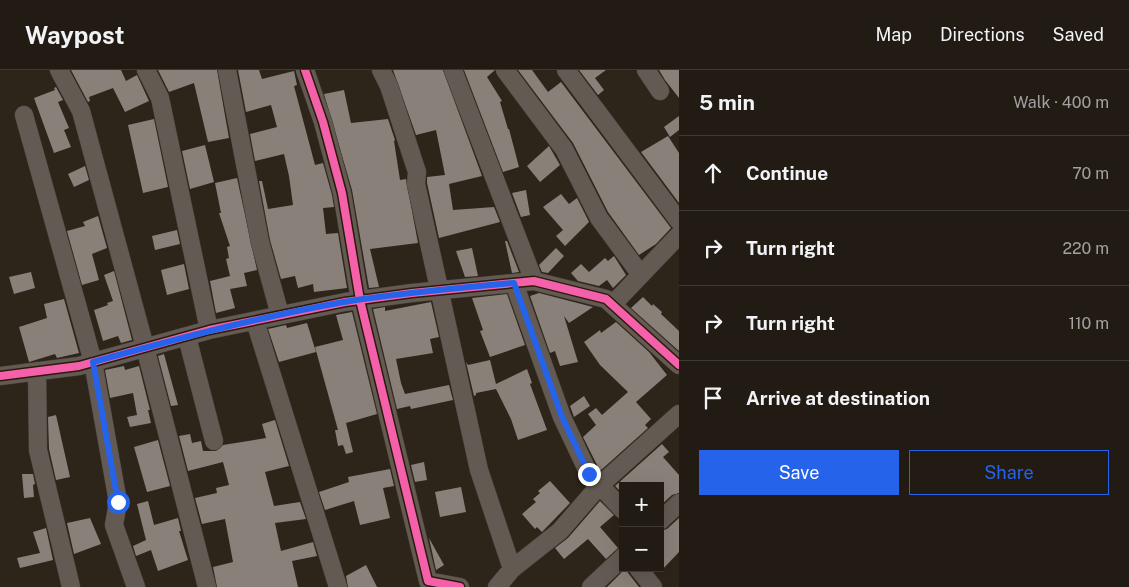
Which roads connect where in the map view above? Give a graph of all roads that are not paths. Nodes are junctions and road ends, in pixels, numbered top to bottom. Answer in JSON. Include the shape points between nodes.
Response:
{"nodes":[{"id":1,"x":59,"y":70,"type":"edge"},
{"id":2,"x":146,"y":70,"type":"edge"},
{"id":3,"x":227,"y":70,"type":"edge"},
{"id":4,"x":305,"y":70,"type":"edge"},
{"id":5,"x":381,"y":70,"type":"edge"},
{"id":6,"x":453,"y":70,"type":"edge"},
{"id":7,"x":505,"y":70,"type":"edge"},
{"id":8,"x":566,"y":70,"type":"edge"},
{"id":9,"x":646,"y":70,"type":"edge"},
{"id":10,"x":660,"y":91,"type":"dead end"},
{"id":11,"x":24,"y":115,"type":"dead end"},
{"id":12,"x":679,"y":221,"type":"edge"},
{"id":13,"x":679,"y":235,"type":"edge"},
{"id":14,"x":641,"y":275,"type":"junction"},
{"id":15,"x":534,"y":282,"type":"junction"},
{"id":16,"x":514,"y":283,"type":"junction"},
{"id":17,"x":438,"y":290,"type":"junction"},
{"id":18,"x":360,"y":300,"type":"junction"},
{"id":19,"x":613,"y":304,"type":"junction"},
{"id":20,"x":280,"y":315,"type":"junction"},
{"id":21,"x":255,"y":321,"type":"junction"},
{"id":22,"x":209,"y":330,"type":"junction"},
{"id":23,"x":187,"y":337,"type":"junction"},
{"id":24,"x":145,"y":347,"type":"junction"},
{"id":25,"x":93,"y":362,"type":"junction"},
{"id":26,"x":679,"y":364,"type":"edge"},
{"id":27,"x":38,"y":371,"type":"junction"},
{"id":28,"x":0,"y":376,"type":"edge"},
{"id":29,"x":679,"y":414,"type":"edge"},
{"id":30,"x":214,"y":441,"type":"dead end"},
{"id":31,"x":599,"y":486,"type":"junction"},
{"id":32,"x":619,"y":506,"type":"edge"},
{"id":33,"x":678,"y":506,"type":"edge"},
{"id":34,"x":664,"y":518,"type":"edge"},
{"id":35,"x":619,"y":561,"type":"edge"},
{"id":36,"x":512,"y":569,"type":"junction"},
{"id":37,"x":641,"y":572,"type":"edge"},
{"id":38,"x":71,"y":587,"type":"edge"},
{"id":39,"x":136,"y":587,"type":"edge"},
{"id":40,"x":207,"y":587,"type":"edge"},
{"id":41,"x":338,"y":587,"type":"edge"},
{"id":42,"x":460,"y":587,"type":"edge"},
{"id":43,"x":497,"y":587,"type":"edge"},
{"id":44,"x":591,"y":587,"type":"edge"},
{"id":45,"x":653,"y":587,"type":"edge"}],
"edges":[{"from":1,"to":24,"type":"street","via":[[80,111]]},
{"from":2,"to":22,"type":"street","via":[[160,98]]},
{"from":3,"to":20,"type":"street","via":[[260,242]]},
{"from":4,"to":18,"type":"street","via":[[342,193]]},
{"from":5,"to":17,"type":"street","via":[[416,172]]},
{"from":6,"to":15,"type":"street"},
{"from":7,"to":14,"type":"street","via":[[564,149],[598,218]]},
{"from":8,"to":12,"type":"street"},
{"from":9,"to":10,"type":"street"},
{"from":11,"to":25,"type":"street"},
{"from":13,"to":14,"type":"street"},
{"from":14,"to":19,"type":"street"},
{"from":15,"to":16,"type":"street"},
{"from":15,"to":19,"type":"street","via":[[606,299]]},
{"from":16,"to":17,"type":"street"},
{"from":16,"to":31,"type":"street","via":[[562,417],[589,474]]},
{"from":17,"to":18,"type":"street"},
{"from":17,"to":36,"type":"street","via":[[479,470]]},
{"from":18,"to":20,"type":"street"},
{"from":18,"to":42,"type":"street","via":[[428,581]]},
{"from":19,"to":26,"type":"street"},
{"from":20,"to":21,"type":"street"},
{"from":21,"to":22,"type":"street"},
{"from":21,"to":41,"type":"street"},
{"from":22,"to":23,"type":"street"},
{"from":23,"to":24,"type":"street"},
{"from":23,"to":30,"type":"street"},
{"from":24,"to":25,"type":"street"},
{"from":24,"to":40,"type":"street"},
{"from":25,"to":27,"type":"street"},
{"from":25,"to":39,"type":"street","via":[[118,502],[114,525]]},
{"from":27,"to":28,"type":"street"},
{"from":27,"to":38,"type":"street","via":[[38,450]]},
{"from":29,"to":31,"type":"street"},
{"from":31,"to":32,"type":"street"},
{"from":31,"to":36,"type":"street","via":[[560,531]]},
{"from":33,"to":34,"type":"street"},
{"from":35,"to":44,"type":"street"},
{"from":36,"to":43,"type":"street"},
{"from":37,"to":45,"type":"street"}]}
